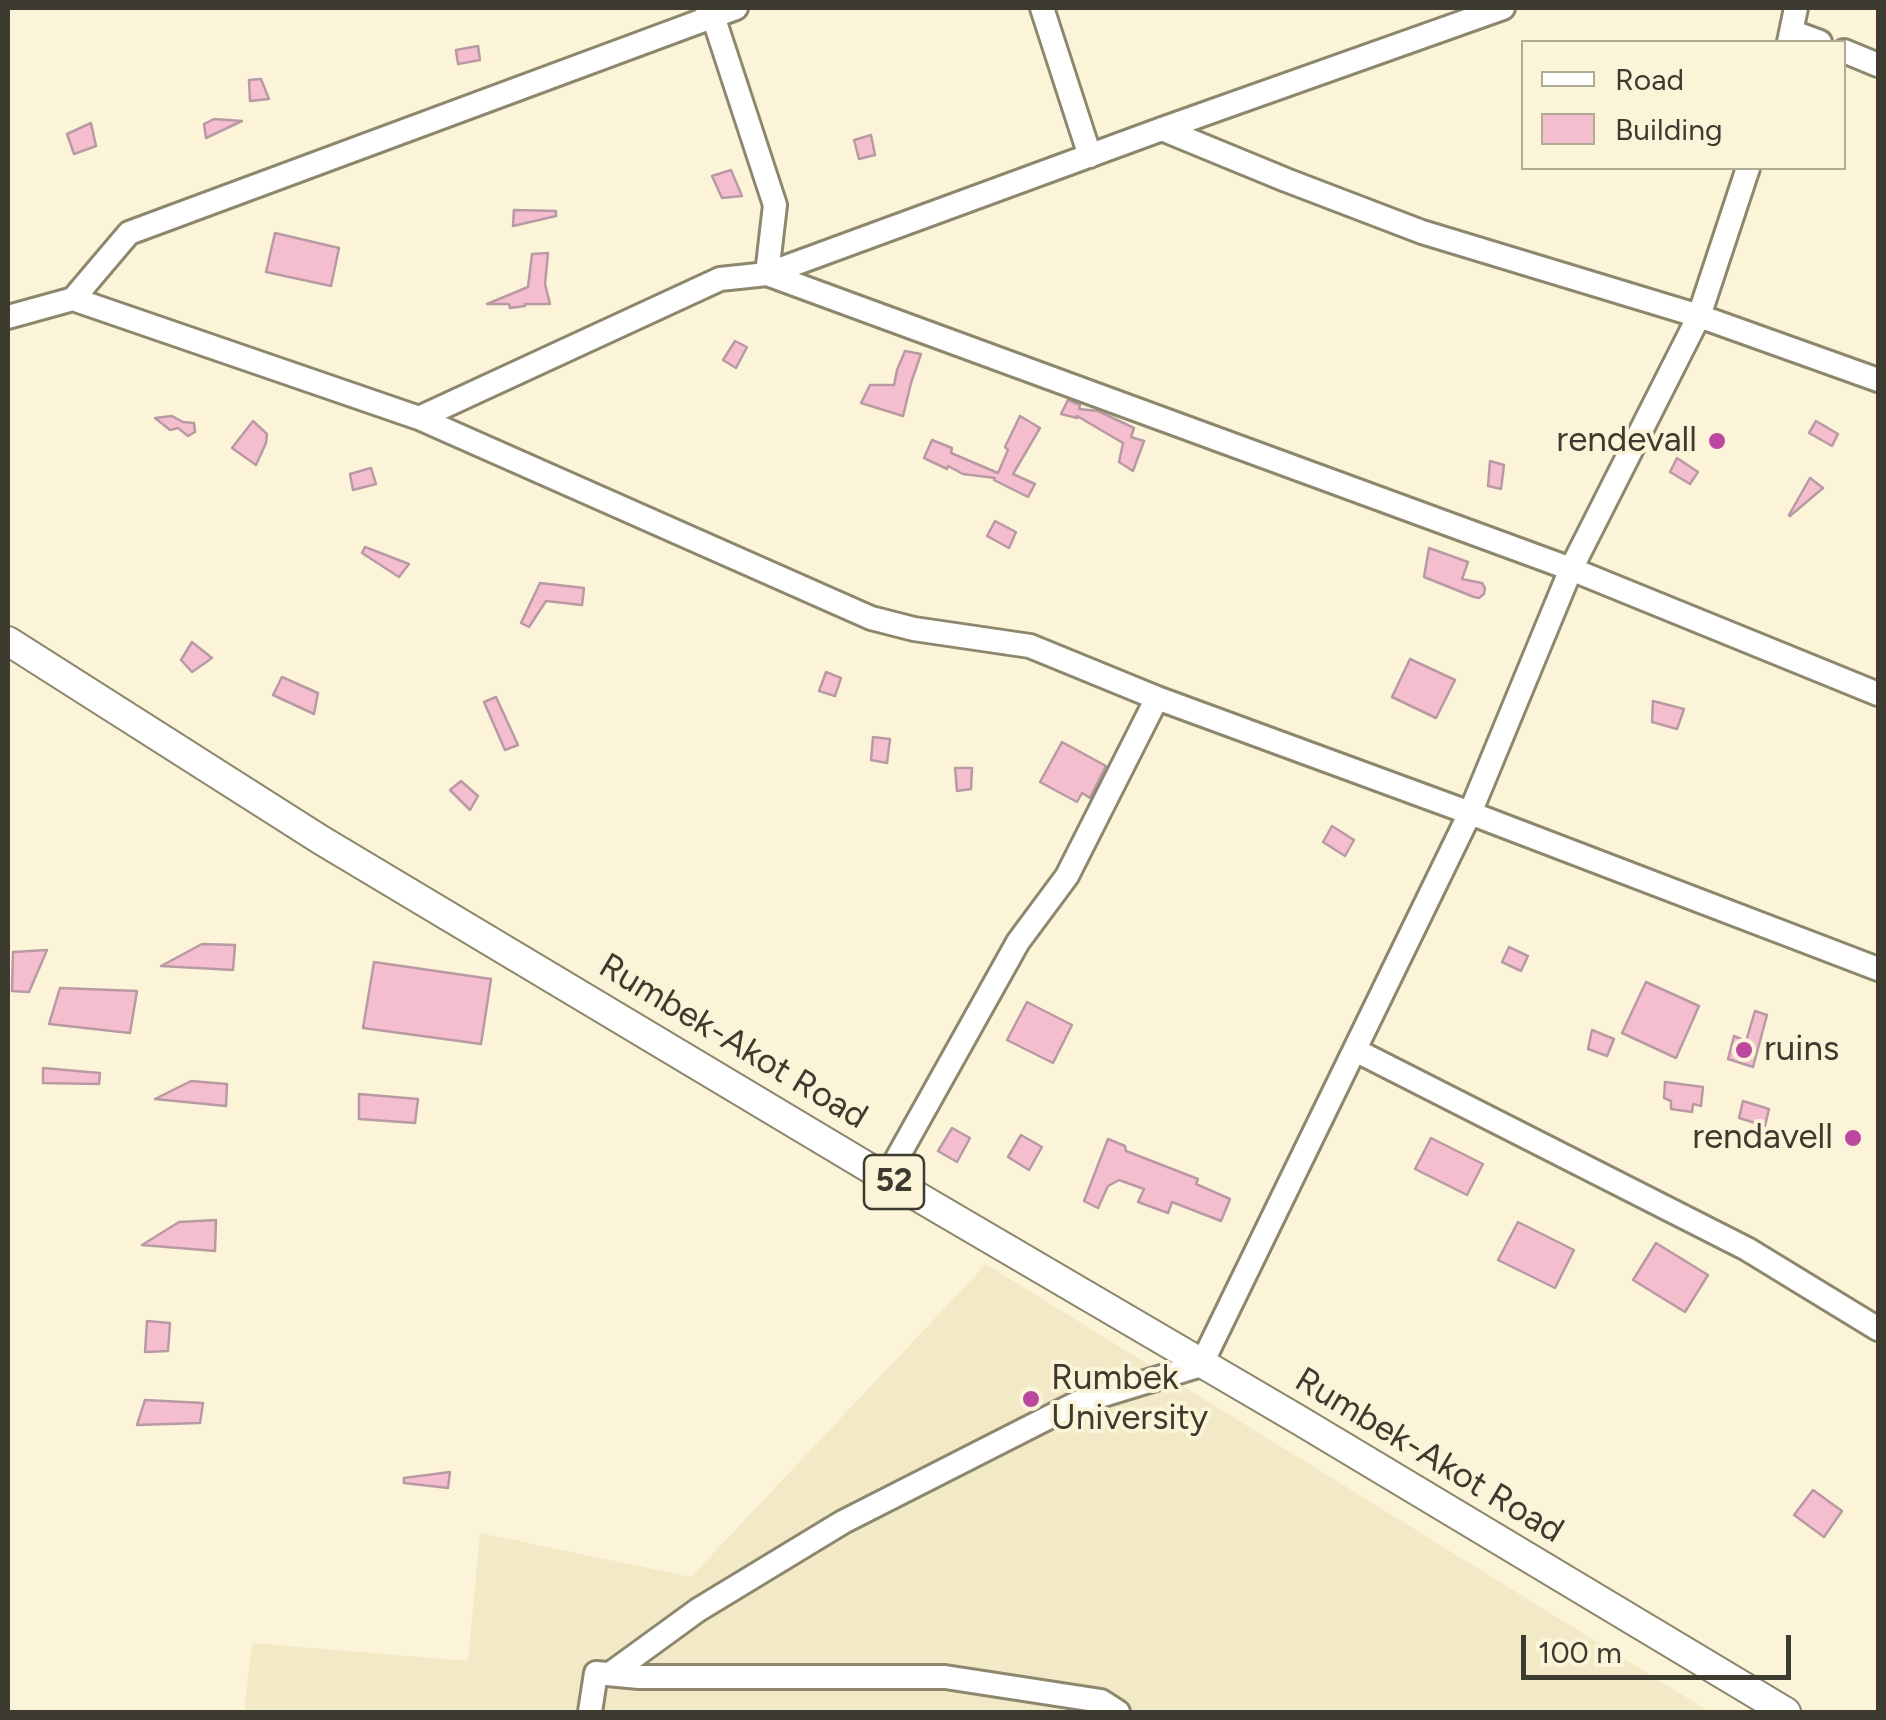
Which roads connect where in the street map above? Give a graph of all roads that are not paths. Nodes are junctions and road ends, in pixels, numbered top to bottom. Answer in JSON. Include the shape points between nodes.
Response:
{"nodes":[{"id":1,"x":736,"y":8,"type":"edge"},
{"id":2,"x":1042,"y":8,"type":"edge"},
{"id":3,"x":1503,"y":8,"type":"edge"},
{"id":4,"x":1796,"y":8,"type":"edge"},
{"id":5,"x":710,"y":12,"type":"edge"},
{"id":6,"x":1791,"y":38,"type":"edge"},
{"id":7,"x":1846,"y":53,"type":"edge"},
{"id":8,"x":1878,"y":64,"type":"edge"},
{"id":9,"x":1162,"y":129,"type":"junction"},
{"id":10,"x":1090,"y":156,"type":"junction"},
{"id":11,"x":1747,"y":170,"type":"edge"},
{"id":12,"x":767,"y":274,"type":"junction"},
{"id":13,"x":73,"y":300,"type":"junction"},
{"id":14,"x":1699,"y":316,"type":"junction"},
{"id":15,"x":8,"y":317,"type":"edge"},
{"id":16,"x":1878,"y":380,"type":"edge"},
{"id":17,"x":419,"y":418,"type":"junction"},
{"id":18,"x":1571,"y":569,"type":"junction"},
{"id":19,"x":8,"y":642,"type":"edge"},
{"id":20,"x":1878,"y":694,"type":"edge"},
{"id":21,"x":1158,"y":698,"type":"junction"},
{"id":22,"x":1470,"y":813,"type":"junction"},
{"id":23,"x":1878,"y":969,"type":"edge"},
{"id":24,"x":1355,"y":1050,"type":"junction"},
{"id":25,"x":886,"y":1178,"type":"junction"},
{"id":26,"x":1878,"y":1329,"type":"edge"},
{"id":27,"x":1201,"y":1364,"type":"junction"},
{"id":28,"x":610,"y":1674,"type":"junction"},
{"id":29,"x":590,"y":1712,"type":"edge"},
{"id":30,"x":1118,"y":1712,"type":"edge"},
{"id":31,"x":1786,"y":1712,"type":"edge"}],
"edges":[{"from":1,"to":5,"type":"street"},
{"from":2,"to":10,"type":"street"},
{"from":3,"to":9,"type":"street"},
{"from":4,"to":6,"type":"street"},
{"from":5,"to":12,"type":"street","via":[[775,205]]},
{"from":5,"to":13,"type":"street","via":[[129,234]]},
{"from":7,"to":8,"type":"street"},
{"from":9,"to":10,"type":"street"},
{"from":9,"to":14,"type":"street","via":[[1422,232]]},
{"from":10,"to":12,"type":"street"},
{"from":11,"to":14,"type":"street"},
{"from":12,"to":17,"type":"street","via":[[720,279]]},
{"from":12,"to":18,"type":"street"},
{"from":13,"to":15,"type":"street"},
{"from":13,"to":17,"type":"street"},
{"from":14,"to":16,"type":"street"},
{"from":14,"to":18,"type":"street"},
{"from":17,"to":21,"type":"street","via":[[871,618],[1030,646]]},
{"from":18,"to":20,"type":"street"},
{"from":18,"to":22,"type":"street"},
{"from":19,"to":25,"type":"main road","name":"Rumbek-Akot Road","number":"52","via":[[321,840]]},
{"from":21,"to":22,"type":"street"},
{"from":21,"to":25,"type":"street","via":[[1067,876],[1018,942]]},
{"from":22,"to":23,"type":"street"},
{"from":22,"to":24,"type":"street"},
{"from":24,"to":26,"type":"street","via":[[1747,1249]]},
{"from":24,"to":27,"type":"street"},
{"from":25,"to":27,"type":"main road","name":"Rumbek-Akot Road","number":"52"},
{"from":27,"to":28,"type":"street","via":[[1077,1403],[843,1522],[698,1610]]},
{"from":27,"to":31,"type":"main road","name":"Rumbek-Akot Road","number":"52"},
{"from":28,"to":29,"type":"street","via":[[596,1673]]},
{"from":28,"to":30,"type":"street","via":[[946,1677],[1101,1701]]}]}
